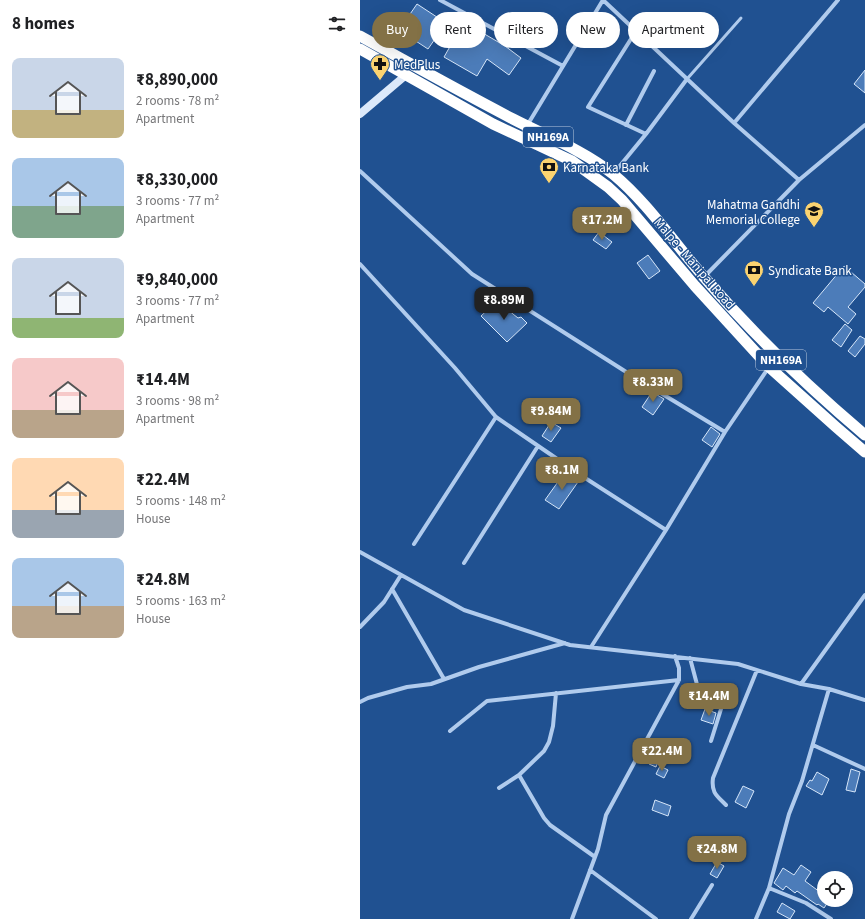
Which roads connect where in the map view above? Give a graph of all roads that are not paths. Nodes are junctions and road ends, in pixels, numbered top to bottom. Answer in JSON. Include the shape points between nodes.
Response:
{"nodes":[{"id":1,"x":440,"y":0,"type":"edge"},
{"id":2,"x":838,"y":0,"type":"edge"},
{"id":3,"x":741,"y":18,"type":"dead end"},
{"id":4,"x":628,"y":23,"type":"edge"},
{"id":5,"x":360,"y":36,"type":"edge"},
{"id":6,"x":628,"y":44,"type":"edge"},
{"id":7,"x":360,"y":48,"type":"edge"},
{"id":8,"x":654,"y":48,"type":"edge"},
{"id":9,"x":563,"y":66,"type":"junction"},
{"id":10,"x":654,"y":71,"type":"dead end"},
{"id":11,"x":406,"y":75,"type":"junction"},
{"id":12,"x":687,"y":78,"type":"junction"},
{"id":13,"x":500,"y":113,"type":"junction"},
{"id":14,"x":360,"y":114,"type":"edge"},
{"id":15,"x":734,"y":123,"type":"junction"},
{"id":16,"x":494,"y":124,"type":"junction"},
{"id":17,"x":626,"y":125,"type":"junction"},
{"id":18,"x":865,"y":125,"type":"edge"},
{"id":19,"x":527,"y":126,"type":"junction"},
{"id":20,"x":646,"y":134,"type":"junction"},
{"id":21,"x":360,"y":171,"type":"edge"},
{"id":22,"x":613,"y":174,"type":"junction"},
{"id":23,"x":799,"y":180,"type":"junction"},
{"id":24,"x":360,"y":264,"type":"edge"},
{"id":25,"x":704,"y":278,"type":"junction"},
{"id":26,"x":769,"y":367,"type":"junction"},
{"id":27,"x":496,"y":417,"type":"junction"},
{"id":28,"x":725,"y":432,"type":"junction"},
{"id":29,"x":865,"y":435,"type":"edge"},
{"id":30,"x":538,"y":446,"type":"junction"},
{"id":31,"x":865,"y":452,"type":"edge"},
{"id":32,"x":666,"y":530,"type":"junction"},
{"id":33,"x":414,"y":544,"type":"dead end"},
{"id":34,"x":360,"y":552,"type":"edge"},
{"id":35,"x":464,"y":563,"type":"dead end"},
{"id":36,"x":401,"y":575,"type":"junction"},
{"id":37,"x":392,"y":589,"type":"junction"},
{"id":38,"x":865,"y":595,"type":"edge"},
{"id":39,"x":360,"y":627,"type":"edge"},
{"id":40,"x":565,"y":643,"type":"junction"},
{"id":41,"x":591,"y":647,"type":"junction"},
{"id":42,"x":675,"y":656,"type":"junction"},
{"id":43,"x":690,"y":658,"type":"junction"},
{"id":44,"x":757,"y":670,"type":"junction"},
{"id":45,"x":444,"y":679,"type":"junction"},
{"id":46,"x":679,"y":680,"type":"junction"},
{"id":47,"x":801,"y":684,"type":"junction"},
{"id":48,"x":829,"y":689,"type":"junction"},
{"id":49,"x":556,"y":693,"type":"junction"},
{"id":50,"x":865,"y":700,"type":"edge"},
{"id":51,"x":360,"y":702,"type":"edge"},
{"id":52,"x":450,"y":731,"type":"dead end"},
{"id":53,"x":711,"y":741,"type":"dead end"},
{"id":54,"x":813,"y":745,"type":"junction"},
{"id":55,"x":865,"y":769,"type":"edge"},
{"id":56,"x":519,"y":775,"type":"junction"},
{"id":57,"x":499,"y":788,"type":"dead end"},
{"id":58,"x":726,"y":806,"type":"dead end"},
{"id":59,"x":595,"y":857,"type":"junction"},
{"id":60,"x":590,"y":870,"type":"junction"},
{"id":61,"x":712,"y":885,"type":"dead end"},
{"id":62,"x":769,"y":888,"type":"junction"},
{"id":63,"x":572,"y":919,"type":"edge"},
{"id":64,"x":656,"y":919,"type":"edge"},
{"id":65,"x":691,"y":919,"type":"edge"},
{"id":66,"x":756,"y":919,"type":"edge"},
{"id":67,"x":831,"y":919,"type":"edge"}],
"edges":[{"from":1,"to":9,"type":"street"},
{"from":2,"to":15,"type":"street"},
{"from":3,"to":12,"type":"lane"},
{"from":4,"to":9,"type":"street","via":[[603,0]]},
{"from":5,"to":13,"type":"highway","name":"Malpe - Manipal Road","number":"NH169A"},
{"from":6,"to":17,"type":"street","via":[[588,107]]},
{"from":7,"to":11,"type":"highway","name":"Malpe - Manipal Road","number":"NH169A"},
{"from":8,"to":12,"type":"street"},
{"from":9,"to":19,"type":"street"},
{"from":10,"to":17,"type":"street"},
{"from":11,"to":14,"type":"street"},
{"from":11,"to":16,"type":"highway","name":"Malpe - Manipal Road","number":"NH169A"},
{"from":12,"to":15,"type":"street"},
{"from":12,"to":20,"type":"street"},
{"from":13,"to":16,"type":"highway"},
{"from":13,"to":19,"type":"highway","name":"Malpe - Manipal Road","number":"NH169A"},
{"from":15,"to":23,"type":"street"},
{"from":16,"to":26,"type":"highway","name":"Malpe - Manipal Road","number":"NH169A","via":[[572,161],[608,187]]},
{"from":17,"to":20,"type":"street"},
{"from":18,"to":23,"type":"street"},
{"from":19,"to":22,"type":"highway","name":"Malpe - Manipal Road","number":"NH169A","via":[[577,151]]},
{"from":20,"to":22,"type":"street"},
{"from":21,"to":28,"type":"street","via":[[472,274],[631,376]]},
{"from":22,"to":25,"type":"highway","name":"Malpe - Manipal Road","number":"NH169A","via":[[641,201]]},
{"from":23,"to":25,"type":"street"},
{"from":24,"to":27,"type":"street"},
{"from":25,"to":29,"type":"highway","name":"Malpe - Manipal Road","number":"NH169A","via":[[789,368]]},
{"from":26,"to":28,"type":"street"},
{"from":26,"to":31,"type":"highway","name":"Malpe - Manipal Road","number":"NH169A"},
{"from":27,"to":30,"type":"street"},
{"from":27,"to":33,"type":"street"},
{"from":28,"to":32,"type":"street"},
{"from":30,"to":32,"type":"street"},
{"from":30,"to":35,"type":"street"},
{"from":32,"to":41,"type":"street"},
{"from":34,"to":36,"type":"street"},
{"from":36,"to":37,"type":"street"},
{"from":36,"to":40,"type":"street","via":[[464,610]]},
{"from":37,"to":39,"type":"street","via":[[378,609]]},
{"from":37,"to":45,"type":"street"},
{"from":38,"to":47,"type":"street"},
{"from":40,"to":41,"type":"street"},
{"from":40,"to":45,"type":"street"},
{"from":41,"to":42,"type":"street"},
{"from":42,"to":43,"type":"street"},
{"from":42,"to":46,"type":"street"},
{"from":43,"to":44,"type":"street","via":[[738,664]]},
{"from":43,"to":53,"type":"street","via":[[701,696],[721,704]]},
{"from":44,"to":47,"type":"street"},
{"from":44,"to":58,"type":"street","via":[[713,778],[714,792]]},
{"from":45,"to":51,"type":"street","via":[[432,684],[407,687]]},
{"from":46,"to":49,"type":"street"},
{"from":46,"to":59,"type":"street","via":[[606,815]]},
{"from":47,"to":48,"type":"street"},
{"from":48,"to":50,"type":"street"},
{"from":48,"to":54,"type":"street"},
{"from":49,"to":52,"type":"street","via":[[487,701]]},
{"from":49,"to":56,"type":"street","via":[[553,726],[547,746]]},
{"from":54,"to":55,"type":"street"},
{"from":54,"to":62,"type":"street","via":[[789,814]]},
{"from":56,"to":57,"type":"street"},
{"from":56,"to":59,"type":"street","via":[[550,825]]},
{"from":59,"to":60,"type":"street"},
{"from":60,"to":63,"type":"street"},
{"from":60,"to":64,"type":"street"},
{"from":61,"to":65,"type":"street"},
{"from":62,"to":66,"type":"street"},
{"from":62,"to":67,"type":"street","via":[[806,903]]}]}
